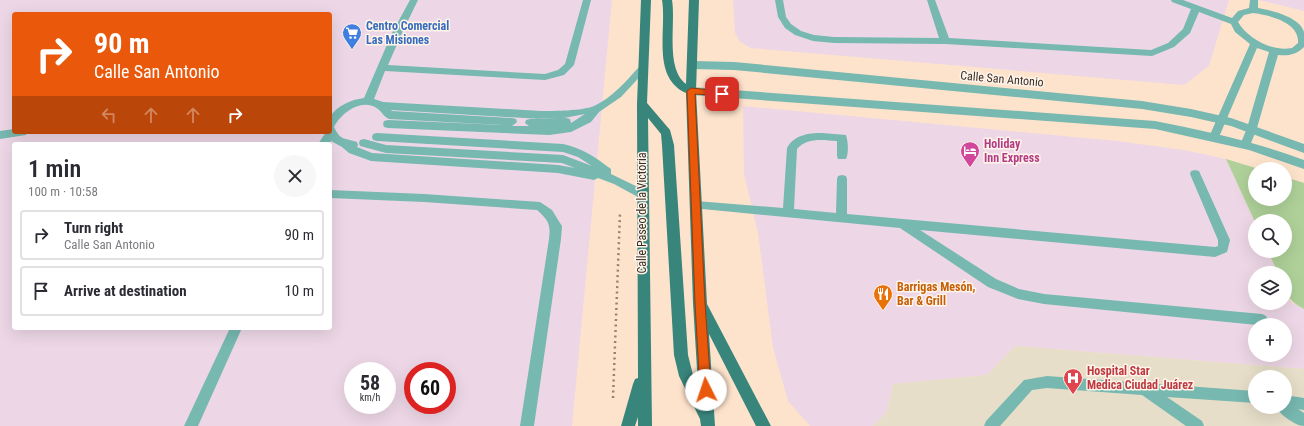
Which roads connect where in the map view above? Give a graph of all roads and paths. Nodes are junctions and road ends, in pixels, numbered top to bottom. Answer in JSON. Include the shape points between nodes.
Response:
{"nodes":[{"id":1,"x":414,"y":0,"type":"edge"},
{"id":2,"x":587,"y":0,"type":"edge"},
{"id":3,"x":646,"y":0,"type":"edge"},
{"id":4,"x":667,"y":0,"type":"edge"},
{"id":5,"x":694,"y":0,"type":"edge"},
{"id":6,"x":779,"y":0,"type":"edge"},
{"id":7,"x":931,"y":0,"type":"edge"},
{"id":8,"x":1175,"y":0,"type":"edge"},
{"id":9,"x":1254,"y":0,"type":"edge"},
{"id":10,"x":1196,"y":8,"type":"junction"},
{"id":11,"x":1253,"y":10,"type":"junction"},
{"id":12,"x":1234,"y":22,"type":"junction"},
{"id":13,"x":945,"y":41,"type":"junction"},
{"id":14,"x":1254,"y":44,"type":"junction"},
{"id":15,"x":1274,"y":51,"type":"junction"},
{"id":16,"x":692,"y":65,"type":"junction"},
{"id":17,"x":382,"y":68,"type":"junction"},
{"id":18,"x":642,"y":69,"type":"junction"},
{"id":19,"x":691,"y":91,"type":"junction"},
{"id":20,"x":368,"y":101,"type":"junction"},
{"id":21,"x":642,"y":104,"type":"junction"},
{"id":22,"x":383,"y":106,"type":"junction"},
{"id":23,"x":596,"y":109,"type":"junction"},
{"id":24,"x":335,"y":110,"type":"edge"},
{"id":25,"x":1221,"y":119,"type":"junction"},
{"id":26,"x":388,"y":120,"type":"junction"},
{"id":27,"x":1252,"y":128,"type":"junction"},
{"id":28,"x":12,"y":133,"type":"edge"},
{"id":29,"x":332,"y":133,"type":"edge"},
{"id":30,"x":0,"y":135,"type":"edge"},
{"id":31,"x":377,"y":137,"type":"junction"},
{"id":32,"x":1214,"y":137,"type":"junction"},
{"id":33,"x":364,"y":143,"type":"junction"},
{"id":34,"x":346,"y":144,"type":"junction"},
{"id":35,"x":1245,"y":145,"type":"junction"},
{"id":36,"x":1304,"y":149,"type":"edge"},
{"id":37,"x":842,"y":156,"type":"dead end"},
{"id":38,"x":1304,"y":165,"type":"edge"},
{"id":39,"x":1195,"y":174,"type":"dead end"},
{"id":40,"x":842,"y":179,"type":"dead end"},
{"id":41,"x":618,"y":181,"type":"junction"},
{"id":42,"x":332,"y":194,"type":"edge"},
{"id":43,"x":642,"y":194,"type":"junction"},
{"id":44,"x":696,"y":205,"type":"junction"},
{"id":45,"x":620,"y":213,"type":"dead end"},
{"id":46,"x":788,"y":214,"type":"junction"},
{"id":47,"x":841,"y":218,"type":"junction"},
{"id":48,"x":903,"y":224,"type":"junction"},
{"id":49,"x":700,"y":303,"type":"junction"},
{"id":50,"x":1248,"y":319,"type":"edge"},
{"id":51,"x":235,"y":330,"type":"edge"},
{"id":52,"x":643,"y":371,"type":"junction"},
{"id":53,"x":1142,"y":388,"type":"junction"},
{"id":54,"x":1248,"y":396,"type":"edge"},
{"id":55,"x":1292,"y":401,"type":"edge"},
{"id":56,"x":612,"y":402,"type":"dead end"},
{"id":57,"x":1304,"y":404,"type":"edge"},
{"id":58,"x":1292,"y":413,"type":"edge"},
{"id":59,"x":1304,"y":421,"type":"edge"},
{"id":60,"x":709,"y":424,"type":"edge"},
{"id":61,"x":765,"y":425,"type":"edge"},
{"id":62,"x":191,"y":426,"type":"edge"},
{"id":63,"x":527,"y":426,"type":"edge"},
{"id":64,"x":628,"y":426,"type":"edge"},
{"id":65,"x":645,"y":426,"type":"edge"},
{"id":66,"x":991,"y":426,"type":"edge"},
{"id":67,"x":1196,"y":426,"type":"edge"}],
"edges":[{"from":1,"to":17,"type":"lane"},
{"from":2,"to":17,"type":"lane","via":[[569,65],[562,73],[545,77]]},
{"from":3,"to":18,"type":"main road","name":"Calle Paseo de la Victoria"},
{"from":4,"to":19,"type":"main road","via":[[668,59],[671,74],[678,84]]},
{"from":5,"to":16,"type":"main road"},
{"from":6,"to":13,"type":"lane","via":[[782,16],[788,26],[813,38]]},
{"from":7,"to":13,"type":"lane"},
{"from":8,"to":10,"type":"lane"},
{"from":9,"to":11,"type":"lane"},
{"from":10,"to":12,"type":"lane"},
{"from":10,"to":13,"type":"lane","via":[[1187,31],[1171,45],[1152,53]]},
{"from":11,"to":12,"type":"lane","via":[[1239,14]]},
{"from":11,"to":15,"type":"lane","via":[[1276,15],[1295,26],[1301,33],[1301,46],[1295,50]]},
{"from":12,"to":14,"type":"lane","via":[[1240,33]]},
{"from":14,"to":15,"type":"lane"},
{"from":14,"to":25,"type":"lane"},
{"from":15,"to":27,"type":"lane"},
{"from":16,"to":19,"type":"main road"},
{"from":16,"to":25,"type":"street","name":"Calle San Antonio","via":[[734,66],[1135,104]]},
{"from":17,"to":20,"type":"lane"},
{"from":18,"to":21,"type":"main road","name":"Calle Paseo de la Victoria"},
{"from":18,"to":23,"type":"lane","via":[[618,95]]},
{"from":19,"to":32,"type":"street","via":[[1155,125]]},
{"from":19,"to":44,"type":"main road"},
{"from":20,"to":22,"type":"lane"},
{"from":20,"to":24,"type":"lane"},
{"from":21,"to":43,"type":"main road","name":"Calle Paseo de la Victoria"},
{"from":21,"to":60,"type":"main road","via":[[666,133],[681,356],[686,376]]},
{"from":22,"to":23,"type":"lane","via":[[540,115]]},
{"from":22,"to":26,"type":"lane"},
{"from":23,"to":26,"type":"lane","via":[[587,119],[562,123]]},
{"from":25,"to":27,"type":"street","name":"Calle San Antonio"},
{"from":25,"to":32,"type":"lane"},
{"from":26,"to":31,"type":"lane","via":[[384,131]]},
{"from":27,"to":35,"type":"lane"},
{"from":27,"to":36,"type":"street","name":"Calle San Antonio"},
{"from":28,"to":30,"type":"lane"},
{"from":29,"to":34,"type":"lane","via":[[336,140]]},
{"from":31,"to":33,"type":"lane"},
{"from":31,"to":41,"type":"lane","via":[[577,151]]},
{"from":32,"to":35,"type":"street"},
{"from":33,"to":34,"type":"lane"},
{"from":33,"to":41,"type":"lane","via":[[386,149],[563,159]]},
{"from":34,"to":41,"type":"lane","via":[[353,150],[371,157],[558,169]]},
{"from":35,"to":38,"type":"street"},
{"from":37,"to":46,"type":"lane","via":[[842,138],[808,138],[796,142],[792,148]]},
{"from":39,"to":48,"type":"lane","via":[[1224,240],[1223,248],[1215,252]]},
{"from":40,"to":47,"type":"lane"},
{"from":41,"to":43,"type":"lane"},
{"from":42,"to":63,"type":"lane","via":[[491,201],[540,206],[548,213],[556,226],[555,239]]},
{"from":43,"to":52,"type":"main road","name":"Calle Paseo de la Victoria"},
{"from":44,"to":46,"type":"lane"},
{"from":44,"to":49,"type":"main road"},
{"from":45,"to":56,"type":"path"},
{"from":46,"to":47,"type":"lane"},
{"from":47,"to":48,"type":"lane"},
{"from":48,"to":50,"type":"lane","via":[[992,283],[1018,294],[1044,299]]},
{"from":49,"to":60,"type":"main road"},
{"from":49,"to":61,"type":"main road"},
{"from":51,"to":62,"type":"lane"},
{"from":52,"to":64,"type":"main road"},
{"from":52,"to":65,"type":"main road","name":"Calle Paseo de la Victoria"},
{"from":53,"to":54,"type":"lane"},
{"from":53,"to":66,"type":"lane","via":[[1047,382],[1029,384]]},
{"from":53,"to":67,"type":"lane"},
{"from":55,"to":57,"type":"lane"},
{"from":58,"to":59,"type":"lane"}]}
